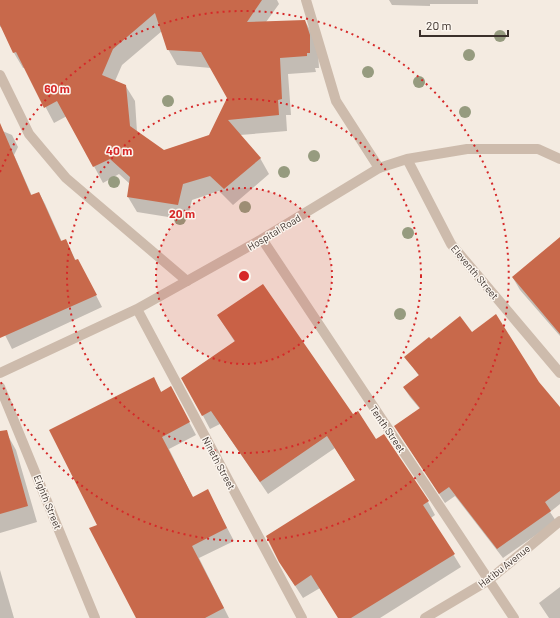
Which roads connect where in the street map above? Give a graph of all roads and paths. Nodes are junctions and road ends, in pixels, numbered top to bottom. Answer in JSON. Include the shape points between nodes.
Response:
{"nodes":[{"id":1,"x":306,"y":0,"type":"edge"},
{"id":2,"x":0,"y":75,"type":"edge"},
{"id":3,"x":408,"y":158,"type":"junction"},
{"id":4,"x":560,"y":159,"type":"edge"},
{"id":5,"x":379,"y":168,"type":"junction"},
{"id":6,"x":262,"y":239,"type":"junction"},
{"id":7,"x":187,"y":281,"type":"junction"},
{"id":8,"x":137,"y":309,"type":"junction"},
{"id":9,"x":0,"y":373,"type":"edge"},
{"id":10,"x":560,"y":373,"type":"edge"},
{"id":11,"x":0,"y":387,"type":"edge"},
{"id":12,"x":560,"y":521,"type":"edge"},
{"id":13,"x":489,"y":580,"type":"junction"},
{"id":14,"x":95,"y":618,"type":"edge"},
{"id":15,"x":302,"y":618,"type":"edge"},
{"id":16,"x":425,"y":618,"type":"edge"},
{"id":17,"x":514,"y":618,"type":"edge"}],
"edges":[{"from":1,"to":5,"type":"street","via":[[336,101]]},
{"from":2,"to":7,"type":"street","via":[[29,134],[66,178]]},
{"from":3,"to":4,"type":"street","name":"Hospital Road","via":[[466,149],[538,149]]},
{"from":3,"to":5,"type":"street","name":"Hospital Road"},
{"from":3,"to":10,"type":"street","name":"Eleventh Street","via":[[451,244]]},
{"from":5,"to":6,"type":"street","name":"Hospital Road"},
{"from":6,"to":7,"type":"street","name":"Hospital Road"},
{"from":6,"to":13,"type":"street","name":"Tenth Street"},
{"from":7,"to":8,"type":"street","name":"Hospital Road"},
{"from":8,"to":9,"type":"street","name":"Hospital Road"},
{"from":8,"to":15,"type":"street","name":"Nineth Street"},
{"from":11,"to":14,"type":"street","name":"Eighth Street"},
{"from":12,"to":13,"type":"street","name":"Hatibu Avenue"},
{"from":13,"to":16,"type":"street","name":"Hatibu Avenue"},
{"from":13,"to":17,"type":"street","name":"Tenth Street"}]}
